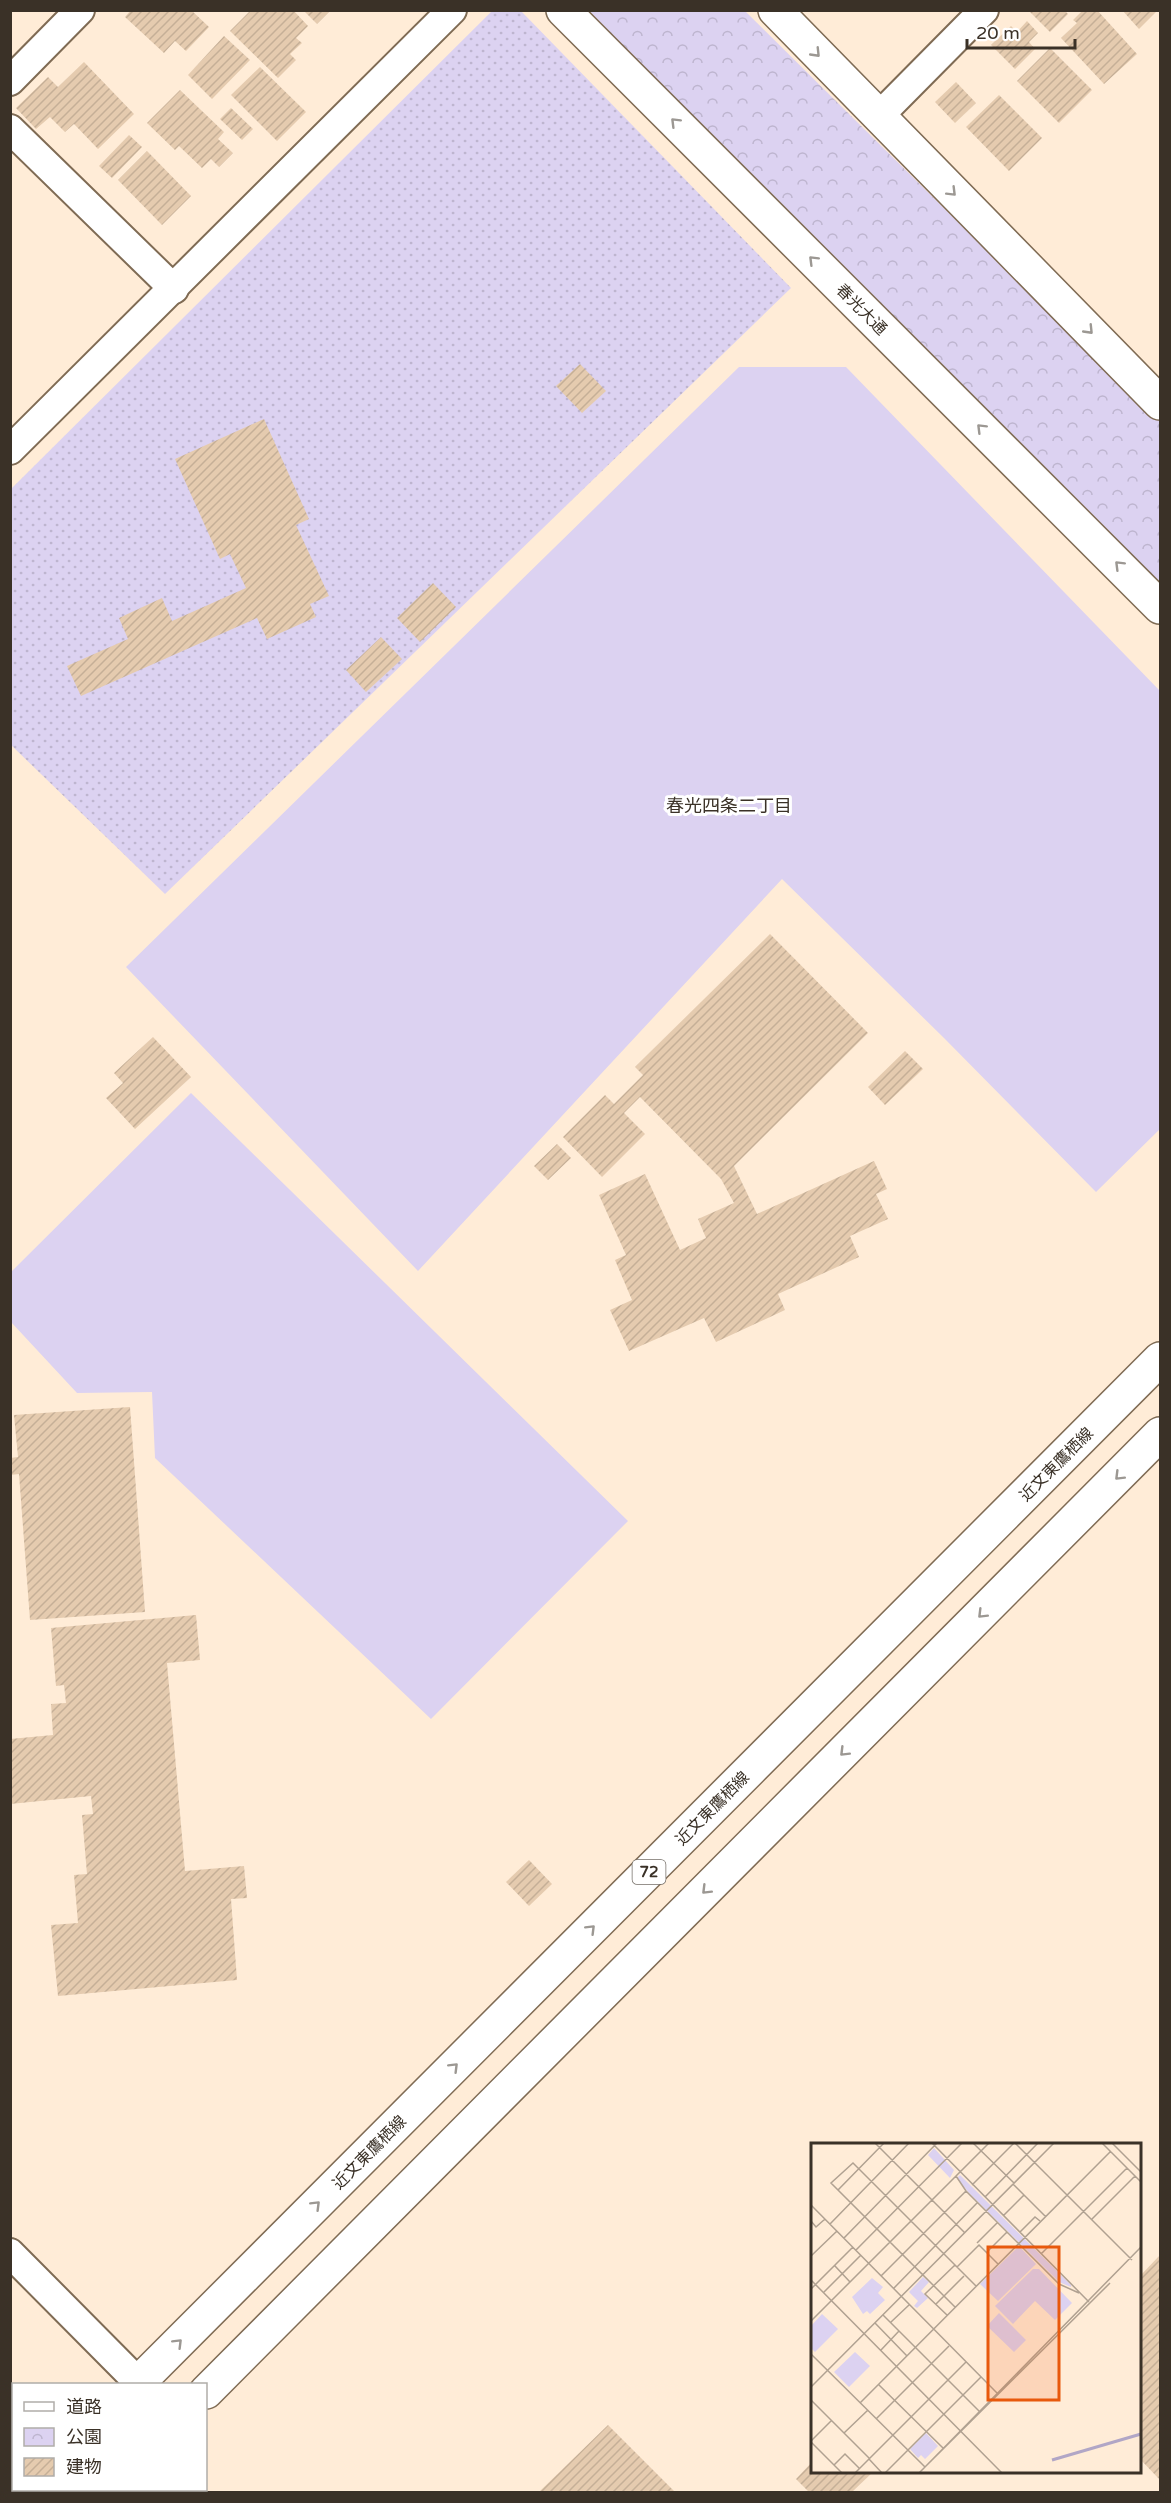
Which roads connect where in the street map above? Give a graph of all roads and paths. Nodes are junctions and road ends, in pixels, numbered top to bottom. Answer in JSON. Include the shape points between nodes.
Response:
{"nodes":[{"id":1,"x":80,"y":10,"type":"edge"},
{"id":2,"x":452,"y":10,"type":"edge"},
{"id":3,"x":563,"y":10,"type":"edge"},
{"id":4,"x":775,"y":10,"type":"edge"},
{"id":5,"x":984,"y":10,"type":"edge"},
{"id":6,"x":10,"y":81,"type":"edge"},
{"id":7,"x":878,"y":117,"type":"junction"},
{"id":8,"x":10,"y":129,"type":"edge"},
{"id":9,"x":174,"y":289,"type":"junction"},
{"id":10,"x":1161,"y":403,"type":"edge"},
{"id":11,"x":10,"y":450,"type":"edge"},
{"id":12,"x":1161,"y":607,"type":"edge"},
{"id":13,"x":1161,"y":1359,"type":"edge"},
{"id":14,"x":1161,"y":1434,"type":"edge"},
{"id":15,"x":10,"y":2253,"type":"edge"},
{"id":16,"x":137,"y":2383,"type":"edge"},
{"id":17,"x":139,"y":2383,"type":"edge"},
{"id":18,"x":207,"y":2391,"type":"edge"}],
"edges":[{"from":1,"to":6,"type":"street"},
{"from":2,"to":9,"type":"street"},
{"from":12,"to":3,"type":"main road","name":"春光大通","one_way":true},
{"from":4,"to":7,"type":"main road","one_way":true},
{"from":5,"to":7,"type":"street"},
{"from":7,"to":10,"type":"main road","one_way":true},
{"from":8,"to":9,"type":"street"},
{"from":9,"to":11,"type":"street"},
{"from":17,"to":13,"type":"main road","name":"近文東鷹栖線","number":"72","one_way":true},
{"from":14,"to":18,"type":"main road","one_way":true},
{"from":15,"to":16,"type":"street"}]}
